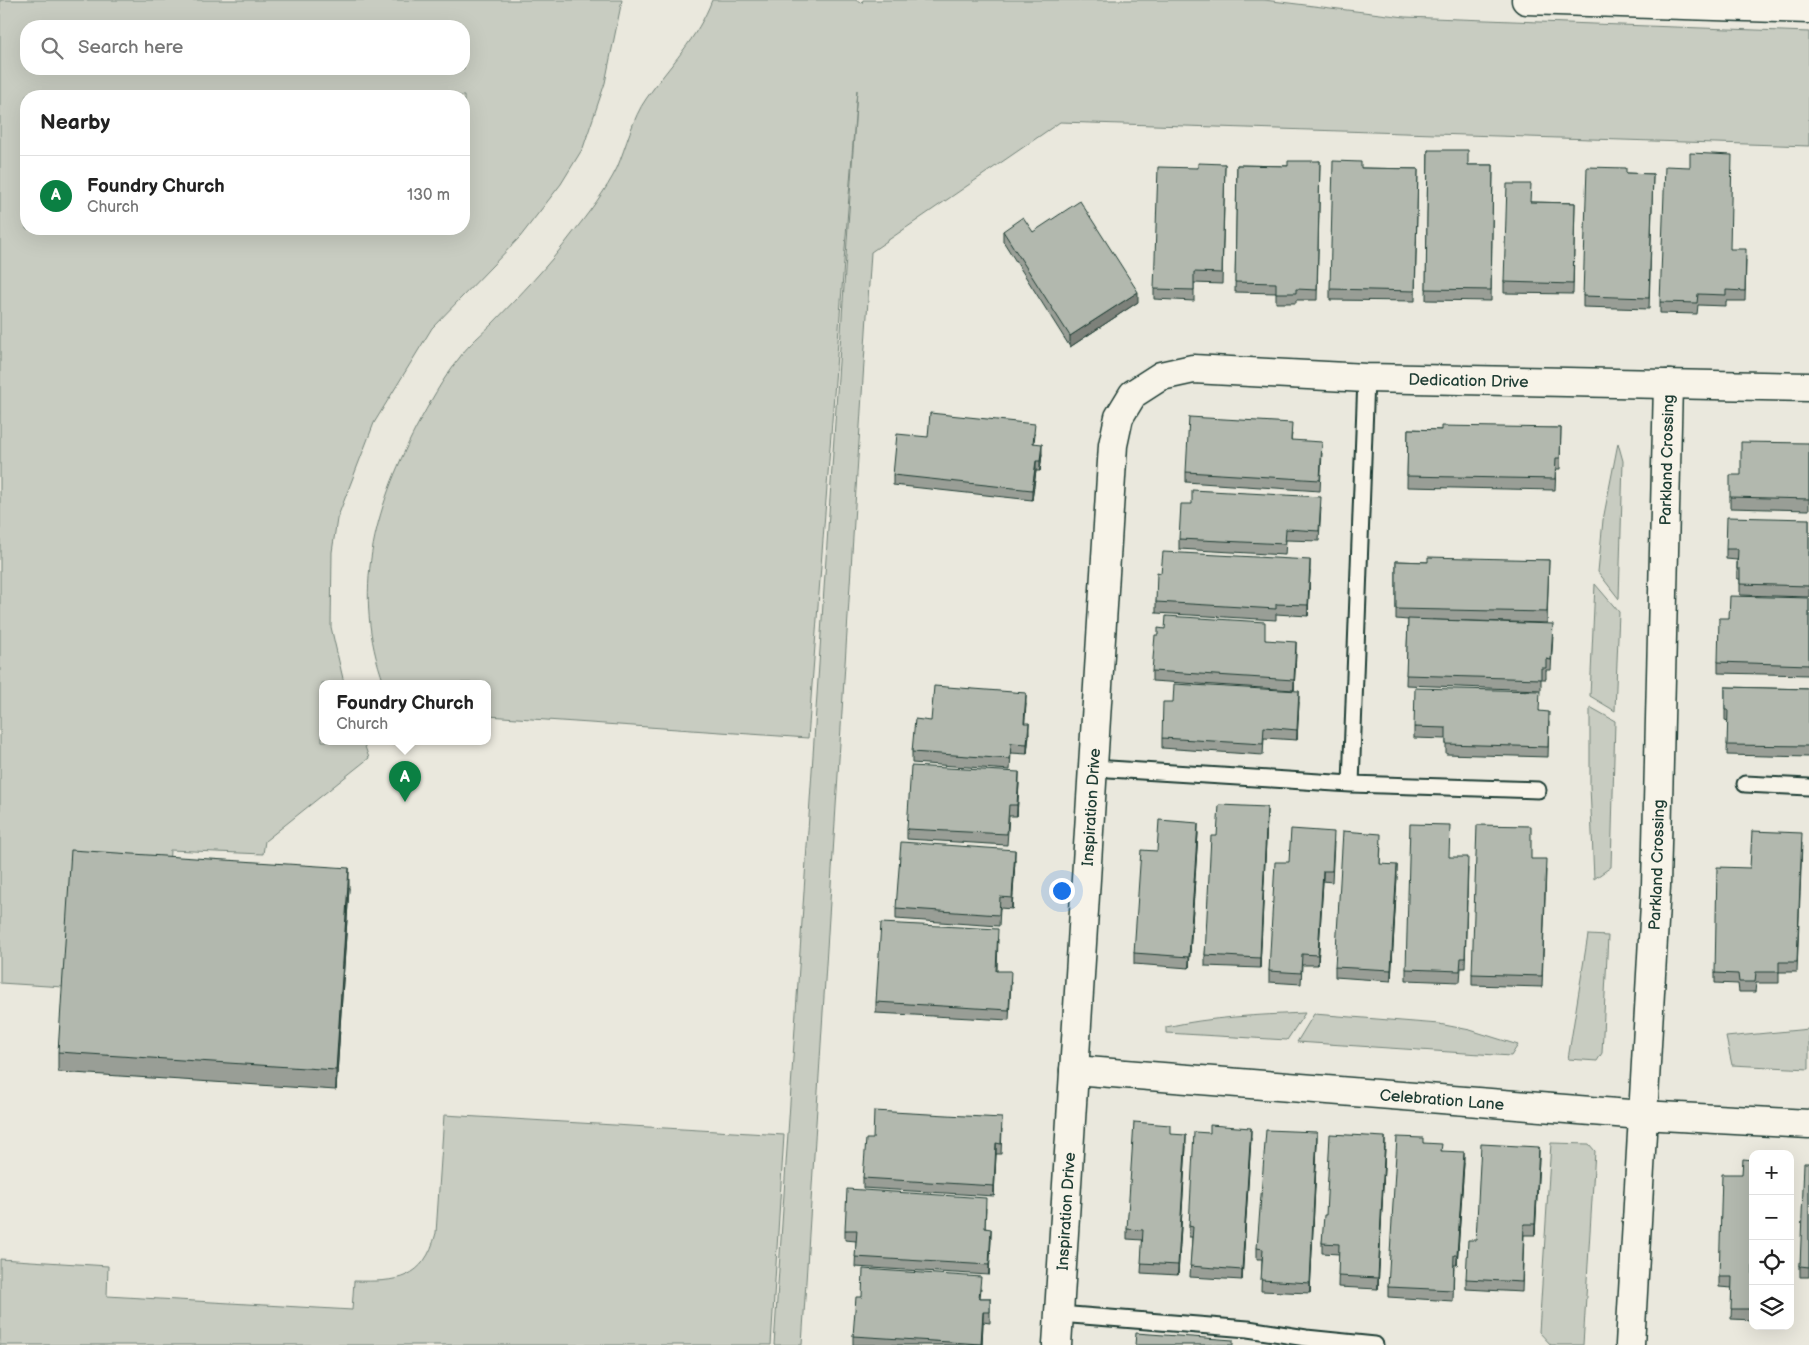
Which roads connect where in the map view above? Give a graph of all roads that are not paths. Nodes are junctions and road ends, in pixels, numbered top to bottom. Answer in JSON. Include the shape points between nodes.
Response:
{"nodes":[{"id":1,"x":1526,"y":0,"type":"edge"},
{"id":2,"x":1809,"y":9,"type":"edge"},
{"id":3,"x":1366,"y":378,"type":"junction"},
{"id":4,"x":1668,"y":384,"type":"junction"},
{"id":5,"x":1809,"y":387,"type":"edge"},
{"id":6,"x":1134,"y":394,"type":"joint"},
{"id":7,"x":1093,"y":768,"type":"junction"},
{"id":8,"x":1351,"y":784,"type":"junction"},
{"id":9,"x":1745,"y":784,"type":"dead end"},
{"id":10,"x":1809,"y":787,"type":"edge"},
{"id":11,"x":1538,"y":790,"type":"dead end"},
{"id":12,"x":1074,"y":1070,"type":"junction"},
{"id":13,"x":1642,"y":1115,"type":"junction"},
{"id":14,"x":1809,"y":1124,"type":"edge"},
{"id":15,"x":1059,"y":1314,"type":"junction"},
{"id":16,"x":1306,"y":1342,"type":"edge"},
{"id":17,"x":1057,"y":1345,"type":"edge"},
{"id":18,"x":1375,"y":1345,"type":"edge"},
{"id":19,"x":1630,"y":1345,"type":"edge"}],
"edges":[{"from":1,"to":2,"type":"street"},
{"from":3,"to":4,"type":"street","name":"Dedication Drive"},
{"from":3,"to":6,"type":"street","name":"Dedication Drive","via":[[1193,369],[1161,376]]},
{"from":3,"to":8,"type":"lane"},
{"from":4,"to":5,"type":"street","name":"Dedication Drive"},
{"from":4,"to":13,"type":"street","name":"Parkland Crossing","via":[[1656,886]]},
{"from":6,"to":7,"type":"street","name":"Inspiration Drive","via":[[1119,417],[1113,445]]},
{"from":7,"to":8,"type":"lane"},
{"from":7,"to":12,"type":"street","name":"Inspiration Drive"},
{"from":8,"to":11,"type":"lane"},
{"from":9,"to":10,"type":"lane"},
{"from":12,"to":13,"type":"street","name":"Celebration Lane"},
{"from":12,"to":15,"type":"street","name":"Inspiration Drive"},
{"from":13,"to":14,"type":"street","name":"Celebration Lane"},
{"from":13,"to":19,"type":"street","name":"Parkland Crossing"},
{"from":15,"to":16,"type":"lane","via":[[1248,1329]]},
{"from":15,"to":17,"type":"street","name":"Inspiration Drive"},
{"from":16,"to":18,"type":"lane"}]}
